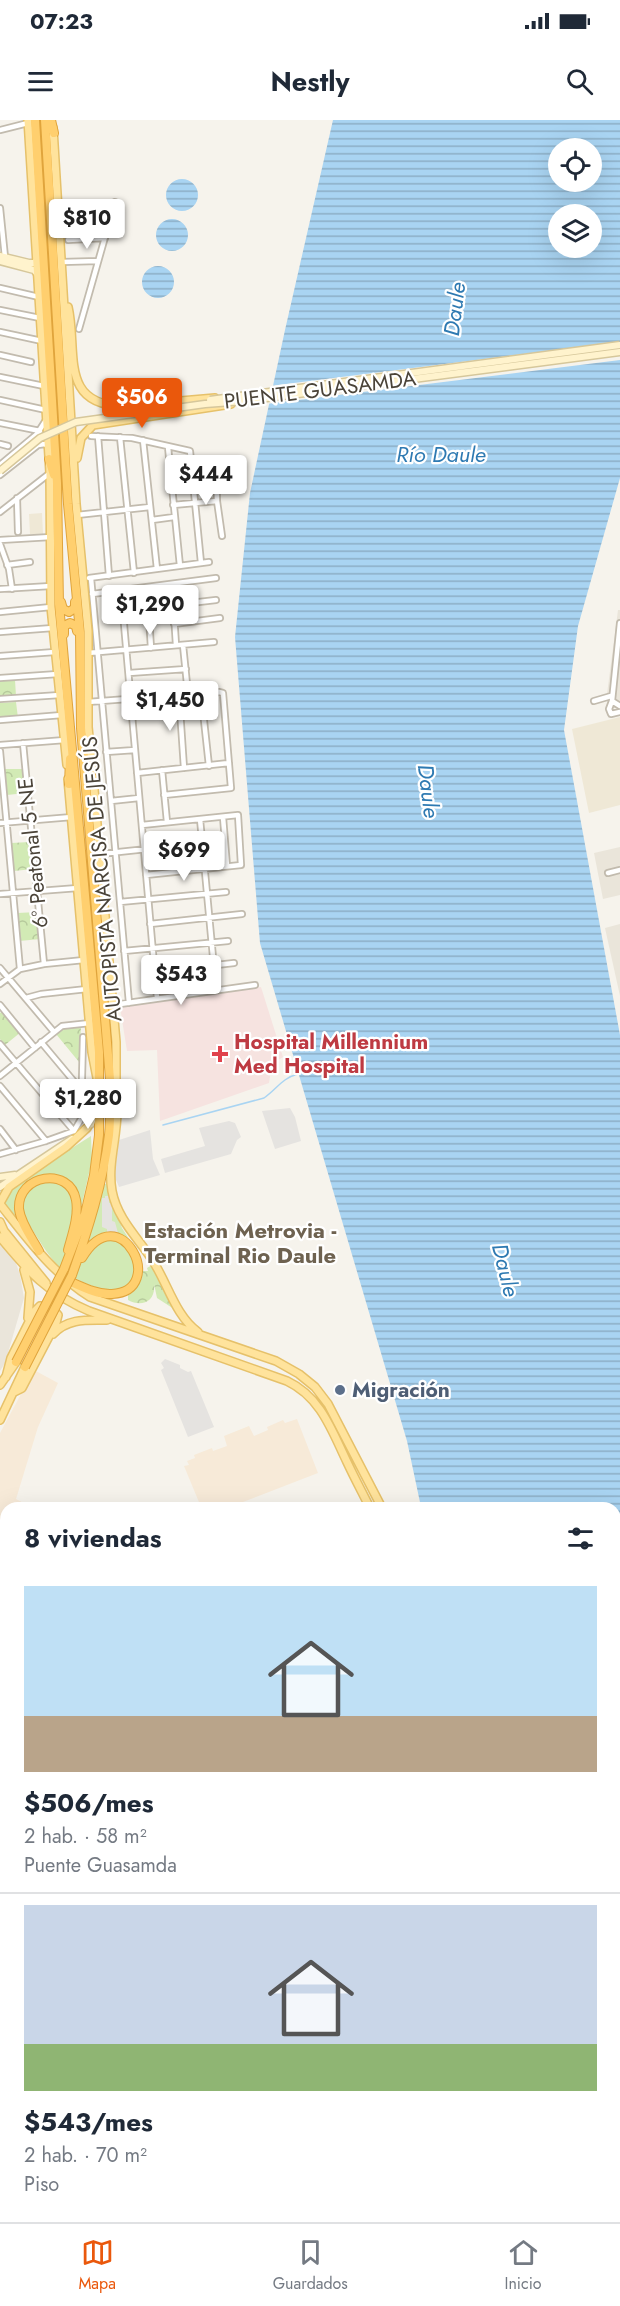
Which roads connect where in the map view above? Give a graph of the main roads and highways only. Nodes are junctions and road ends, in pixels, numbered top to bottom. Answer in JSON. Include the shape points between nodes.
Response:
{"nodes":[{"id":1,"x":45,"y":120,"type":"edge"},
{"id":2,"x":52,"y":120,"type":"edge"},
{"id":3,"x":31,"y":121,"type":"edge"},
{"id":4,"x":54,"y":133,"type":"joint"},
{"id":5,"x":2,"y":258,"type":"edge"},
{"id":6,"x":37,"y":260,"type":"junction"},
{"id":7,"x":38,"y":274,"type":"junction"},
{"id":8,"x":63,"y":288,"type":"junction"},
{"id":9,"x":620,"y":345,"type":"edge"},
{"id":10,"x":620,"y":352,"type":"edge"},
{"id":11,"x":245,"y":398,"type":"junction"},
{"id":12,"x":49,"y":459,"type":"junction"},
{"id":13,"x":0,"y":470,"type":"edge"},
{"id":14,"x":74,"y":478,"type":"junction"},
{"id":15,"x":57,"y":483,"type":"junction"},
{"id":16,"x":58,"y":577,"type":"junction"},
{"id":17,"x":83,"y":578,"type":"junction"},
{"id":18,"x":81,"y":659,"type":"junction"},
{"id":19,"x":64,"y":660,"type":"junction"},
{"id":20,"x":81,"y":732,"type":"junction"},
{"id":21,"x":72,"y":733,"type":"junction"},
{"id":22,"x":93,"y":782,"type":"junction"},
{"id":23,"x":69,"y":784,"type":"junction"},
{"id":24,"x":116,"y":1089,"type":"junction"},
{"id":25,"x":99,"y":1091,"type":"junction"},
{"id":26,"x":87,"y":1128,"type":"junction"},
{"id":27,"x":109,"y":1134,"type":"junction"},
{"id":28,"x":21,"y":1173,"type":"junction"},
{"id":29,"x":0,"y":1177,"type":"edge"},
{"id":30,"x":0,"y":1187,"type":"edge"},
{"id":31,"x":0,"y":1203,"type":"edge"},
{"id":32,"x":88,"y":1215,"type":"junction"},
{"id":33,"x":0,"y":1222,"type":"edge"},
{"id":34,"x":0,"y":1237,"type":"edge"},
{"id":35,"x":39,"y":1251,"type":"junction"},
{"id":36,"x":17,"y":1257,"type":"junction"},
{"id":37,"x":64,"y":1269,"type":"junction"},
{"id":38,"x":68,"y":1277,"type":"junction"},
{"id":39,"x":51,"y":1290,"type":"junction"},
{"id":40,"x":113,"y":1320,"type":"junction"},
{"id":41,"x":25,"y":1329,"type":"junction"},
{"id":42,"x":202,"y":1336,"type":"junction"},
{"id":43,"x":49,"y":1338,"type":"junction"},
{"id":44,"x":16,"y":1362,"type":"joint"},
{"id":45,"x":26,"y":1367,"type":"joint"},
{"id":46,"x":6,"y":1377,"type":"junction"},
{"id":47,"x":0,"y":1385,"type":"edge"},
{"id":48,"x":14,"y":1392,"type":"junction"},
{"id":49,"x":0,"y":1420,"type":"edge"},
{"id":50,"x":367,"y":1502,"type":"edge"},
{"id":51,"x":379,"y":1502,"type":"edge"}],
"edges":[{"from":1,"to":17,"type":"highway","name":"AUTOPISTA NARCISA DE JESÚS","via":[[68,498]]},
{"from":2,"to":4,"type":"highway"},
{"from":3,"to":6,"type":"main road","name":"AUTOPISTA NARCISA DE JESÚS"},
{"from":3,"to":15,"type":"highway","name":"AUTOPISTA NARCISA DE JESÚS","via":[[36,134]]},
{"from":4,"to":8,"type":"main road","name":"AUTOPISTA NARCISA DE JESÚS"},
{"from":5,"to":6,"type":"main road","via":[[32,263]]},
{"from":5,"to":7,"type":"main road"},
{"from":6,"to":7,"type":"main road","name":"AUTOPISTA NARCISA DE JESÚS"},
{"from":7,"to":12,"type":"main road","name":"AUTOPISTA NARCISA DE JESÚS"},
{"from":8,"to":11,"type":"main road","bridge":true,"via":[[71,319],[75,376],[83,391],[98,402],[124,405]]},
{"from":8,"to":14,"type":"main road","name":"AUTOPISTA NARCISA DE JESÚS"},
{"from":9,"to":11,"type":"main road","name":"PUENTE GUASAMDA","bridge":true},
{"from":10,"to":11,"type":"main road","name":"PUENTE GUASAMDA","bridge":true},
{"from":11,"to":13,"type":"main road","name":"PUENTE GUASAMDA","bridge":true,"via":[[76,422],[40,438]]},
{"from":11,"to":14,"type":"main road","bridge":true,"via":[[93,425],[78,445]]},
{"from":12,"to":15,"type":"highway"},
{"from":12,"to":23,"type":"main road","name":"AUTOPISTA NARCISA DE JESÚS","via":[[51,607]]},
{"from":14,"to":17,"type":"main road","name":"AUTOPISTA NARCISA DE JESÚS"},
{"from":15,"to":16,"type":"highway","name":"AUTOPISTA NARCISA DE JESÚS"},
{"from":16,"to":17,"type":"highway","via":[[62,607],[69,612],[75,605],[74,586]]},
{"from":16,"to":19,"type":"highway","name":"AUTOPISTA NARCISA DE JESÚS"},
{"from":17,"to":18,"type":"highway","name":"AUTOPISTA NARCISA DE JESÚS"},
{"from":17,"to":22,"type":"main road","name":"AUTOPISTA NARCISA DE JESÚS"},
{"from":18,"to":19,"type":"highway","via":[[77,628],[70,623],[63,628]]},
{"from":18,"to":20,"type":"highway","name":"AUTOPISTA NARCISA DE JESÚS"},
{"from":19,"to":21,"type":"highway","name":"AUTOPISTA NARCISA DE JESÚS"},
{"from":20,"to":22,"type":"highway"},
{"from":20,"to":27,"type":"highway","name":"AUTOPISTA NARCISA DE JESÚS","via":[[107,1022]]},
{"from":21,"to":23,"type":"highway"},
{"from":21,"to":25,"type":"highway","name":"AUTOPISTA NARCISA DE JESÚS","via":[[97,1022]]},
{"from":22,"to":24,"type":"main road","name":"AUTOPISTA NARCISA DE JESÚS","via":[[113,1005]]},
{"from":23,"to":25,"type":"main road","name":"AUTOPISTA NARCISA DE JESÚS","via":[[92,1052]]},
{"from":24,"to":27,"type":"main road","name":"AUTOPISTA NARCISA DE JESÚS"},
{"from":24,"to":42,"type":"main road","via":[[111,1181],[116,1202],[184,1318]]},
{"from":25,"to":26,"type":"main road","via":[[94,1118]]},
{"from":25,"to":32,"type":"highway","name":"AUTOPISTA NARCISA DE JESÚS","via":[[97,1155]]},
{"from":26,"to":28,"type":"main road"},
{"from":26,"to":31,"type":"main road","via":[[9,1187]]},
{"from":27,"to":32,"type":"highway","name":"AUTOPISTA NARCISA DE JESÚS"},
{"from":28,"to":29,"type":"main road"},
{"from":28,"to":30,"type":"main road"},
{"from":31,"to":35,"type":"main road"},
{"from":32,"to":37,"type":"highway","name":"AUTOPISTA NARCISA DE JESÚS"},
{"from":32,"to":38,"type":"highway","name":"AUTOPISTA NARCISA DE JESÚS"},
{"from":33,"to":39,"type":"main road"},
{"from":34,"to":36,"type":"main road"},
{"from":35,"to":37,"type":"highway","via":[[20,1214],[20,1200],[34,1181],[44,1178],[64,1182],[71,1188],[77,1206]]},
{"from":35,"to":38,"type":"main road"},
{"from":36,"to":39,"type":"main road"},
{"from":36,"to":41,"type":"main road","via":[[29,1285]]},
{"from":37,"to":44,"type":"highway","name":"AUTOPISTA NARCISA DE JESÚS","bridge":true},
{"from":38,"to":38,"type":"highway","via":[[92,1244],[110,1237],[129,1244],[137,1255],[137,1275],[129,1287],[117,1293],[102,1293]]},
{"from":38,"to":42,"type":"main road","via":[[75,1288],[102,1302]]},
{"from":38,"to":45,"type":"highway","name":"AUTOPISTA NARCISA DE JESÚS","bridge":true},
{"from":39,"to":40,"type":"main road","via":[[78,1307]]},
{"from":40,"to":43,"type":"main road","via":[[73,1321]]},
{"from":40,"to":50,"type":"main road","via":[[299,1388],[326,1418]]},
{"from":41,"to":43,"type":"main road","via":[[37,1309],[51,1307],[58,1318]]},
{"from":41,"to":46,"type":"main road","via":[[10,1358]]},
{"from":42,"to":51,"type":"main road","via":[[276,1361],[306,1379],[334,1413]]},
{"from":43,"to":48,"type":"main road","via":[[22,1388]]},
{"from":44,"to":46,"type":"main road","name":"AUTOPISTA NARCISA DE JESÚS"},
{"from":45,"to":48,"type":"main road","name":"AUTOPISTA NARCISA DE JESÚS"},
{"from":46,"to":47,"type":"main road","name":"AUTOPISTA NARCISA DE JESÚS"},
{"from":48,"to":49,"type":"main road"}]}
